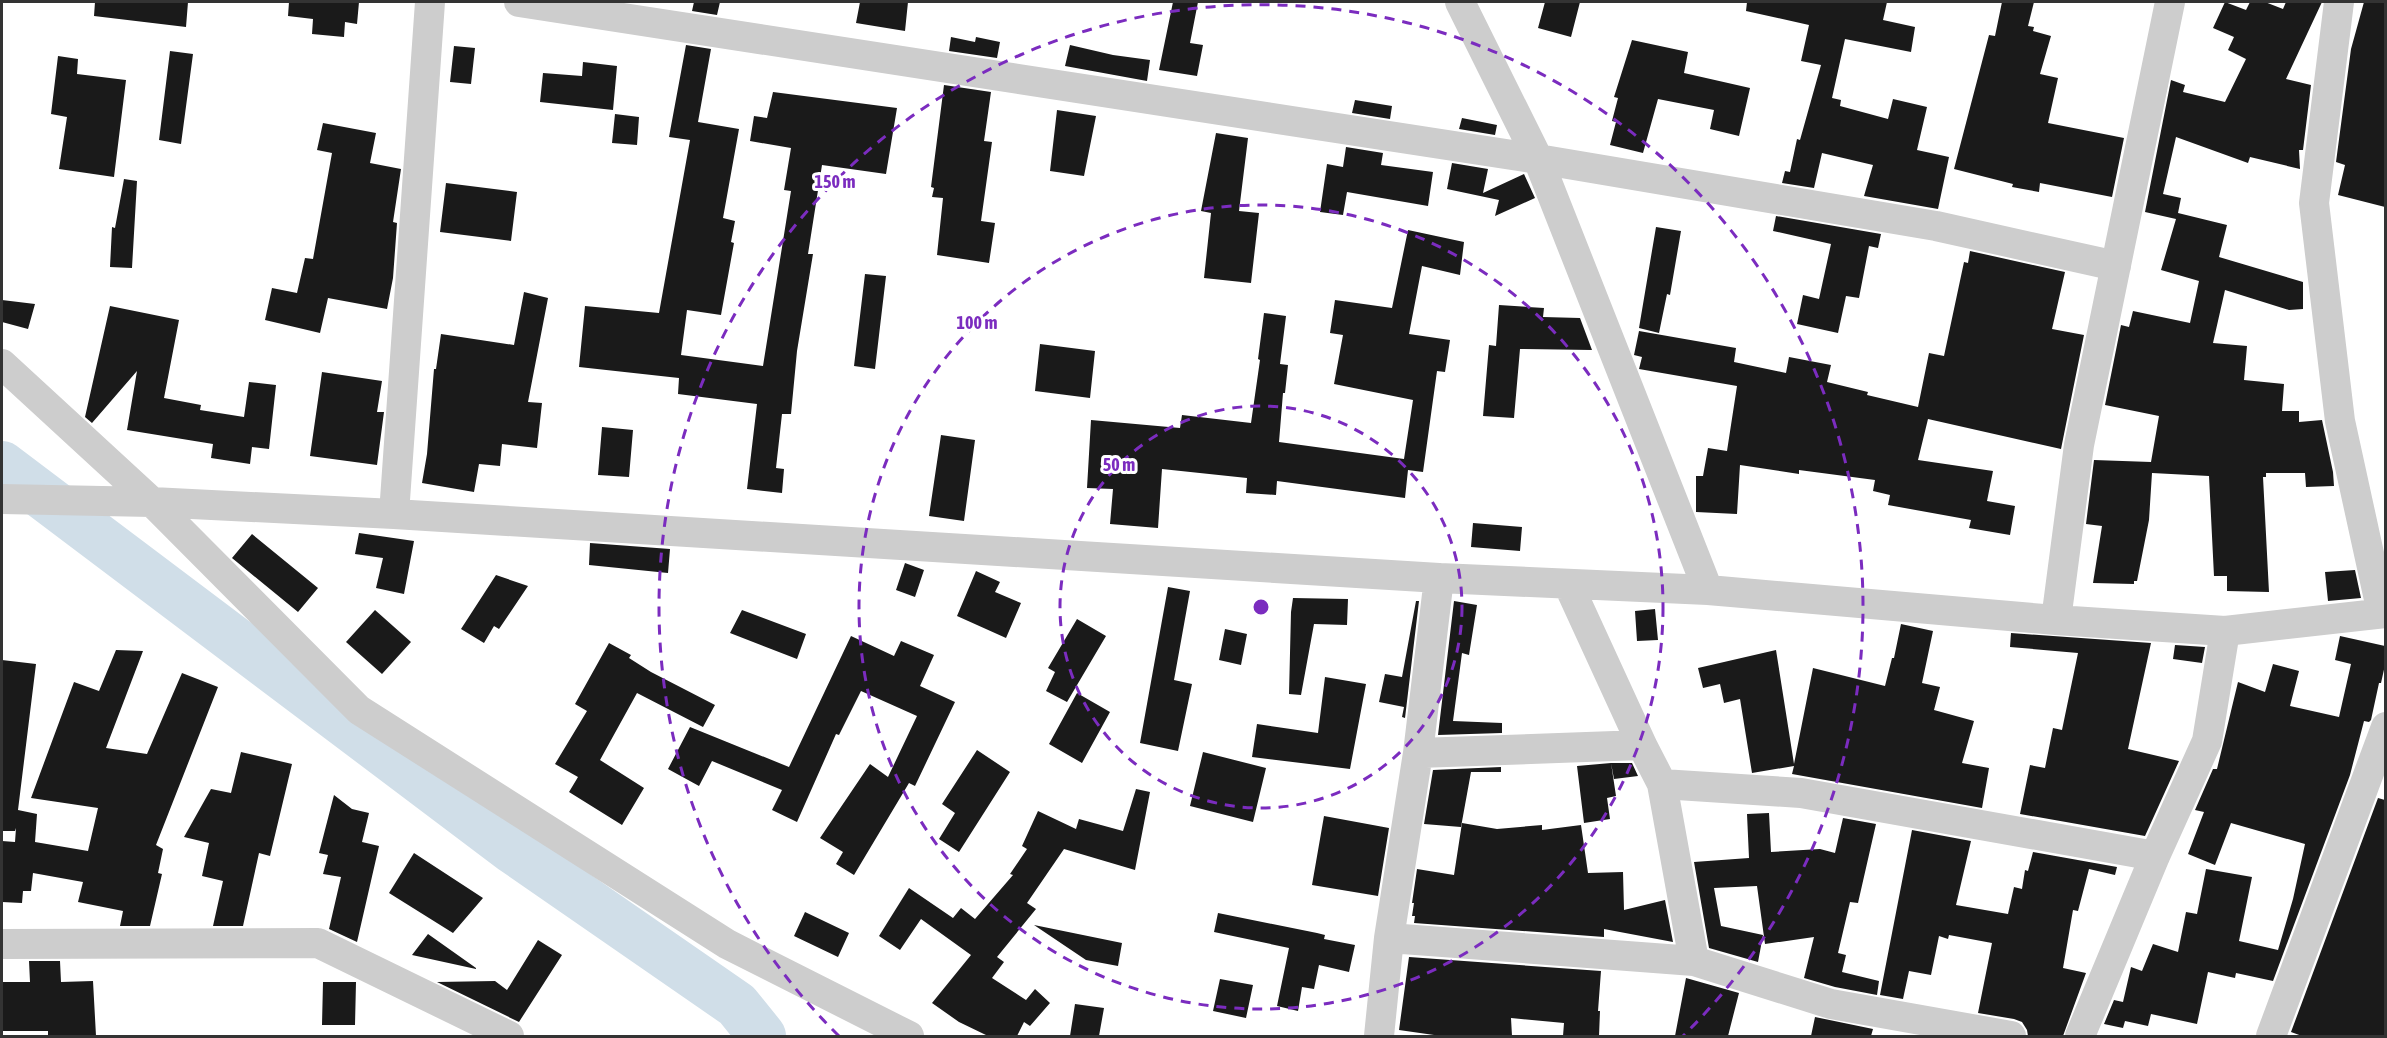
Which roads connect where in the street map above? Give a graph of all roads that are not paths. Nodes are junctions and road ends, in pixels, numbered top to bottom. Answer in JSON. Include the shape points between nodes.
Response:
{"nodes":[{"id":1,"x":430,"y":2,"type":"edge"},
{"id":2,"x":519,"y":2,"type":"edge"},
{"id":3,"x":1460,"y":2,"type":"edge"},
{"id":4,"x":2170,"y":2,"type":"edge"},
{"id":5,"x":2339,"y":2,"type":"edge"},
{"id":6,"x":1538,"y":159,"type":"junction"},
{"id":7,"x":2116,"y":266,"type":"junction"},
{"id":8,"x":2,"y":364,"type":"edge"},
{"id":9,"x":2,"y":499,"type":"edge"},
{"id":10,"x":152,"y":502,"type":"junction"},
{"id":11,"x":394,"y":514,"type":"junction"},
{"id":12,"x":1439,"y":578,"type":"junction"},
{"id":13,"x":1569,"y":586,"type":"junction"},
{"id":14,"x":1708,"y":590,"type":"junction"},
{"id":15,"x":2384,"y":613,"type":"edge"},
{"id":16,"x":2056,"y":620,"type":"junction"},
{"id":17,"x":2225,"y":631,"type":"junction"},
{"id":18,"x":2385,"y":727,"type":"edge"},
{"id":19,"x":1642,"y":744,"type":"junction"},
{"id":20,"x":1418,"y":753,"type":"junction"},
{"id":21,"x":1662,"y":784,"type":"junction"},
{"id":22,"x":2155,"y":856,"type":"junction"},
{"id":23,"x":1389,"y":938,"type":"junction"},
{"id":24,"x":2,"y":944,"type":"edge"},
{"id":25,"x":1694,"y":961,"type":"junction"},
{"id":26,"x":509,"y":1036,"type":"edge"},
{"id":27,"x":909,"y":1036,"type":"edge"},
{"id":28,"x":1379,"y":1036,"type":"edge"},
{"id":29,"x":2011,"y":1036,"type":"edge"},
{"id":30,"x":2080,"y":1036,"type":"edge"},
{"id":31,"x":2271,"y":1036,"type":"edge"}],
"edges":[{"from":1,"to":11,"type":"street"},
{"from":2,"to":6,"type":"street"},
{"from":3,"to":6,"type":"street"},
{"from":4,"to":7,"type":"street"},
{"from":5,"to":15,"type":"street","via":[[2314,203],[2340,421]]},
{"from":6,"to":7,"type":"street","via":[[1936,226]]},
{"from":6,"to":14,"type":"street"},
{"from":7,"to":16,"type":"street","via":[[2079,445]]},
{"from":8,"to":10,"type":"street"},
{"from":9,"to":10,"type":"street"},
{"from":10,"to":11,"type":"street"},
{"from":10,"to":27,"type":"street","via":[[359,710],[727,944]]},
{"from":11,"to":12,"type":"street"},
{"from":12,"to":13,"type":"street"},
{"from":12,"to":20,"type":"street"},
{"from":13,"to":14,"type":"street"},
{"from":13,"to":19,"type":"street"},
{"from":14,"to":16,"type":"street"},
{"from":15,"to":17,"type":"street"},
{"from":16,"to":17,"type":"street"},
{"from":17,"to":22,"type":"street","via":[[2207,741]]},
{"from":18,"to":31,"type":"street"},
{"from":19,"to":20,"type":"street"},
{"from":19,"to":21,"type":"street"},
{"from":20,"to":23,"type":"street"},
{"from":21,"to":22,"type":"street","via":[[1801,793]]},
{"from":21,"to":25,"type":"street"},
{"from":22,"to":30,"type":"street"},
{"from":23,"to":25,"type":"street"},
{"from":23,"to":28,"type":"street"},
{"from":24,"to":26,"type":"street","via":[[318,943]]},
{"from":25,"to":29,"type":"street","via":[[1831,1004]]}]}
